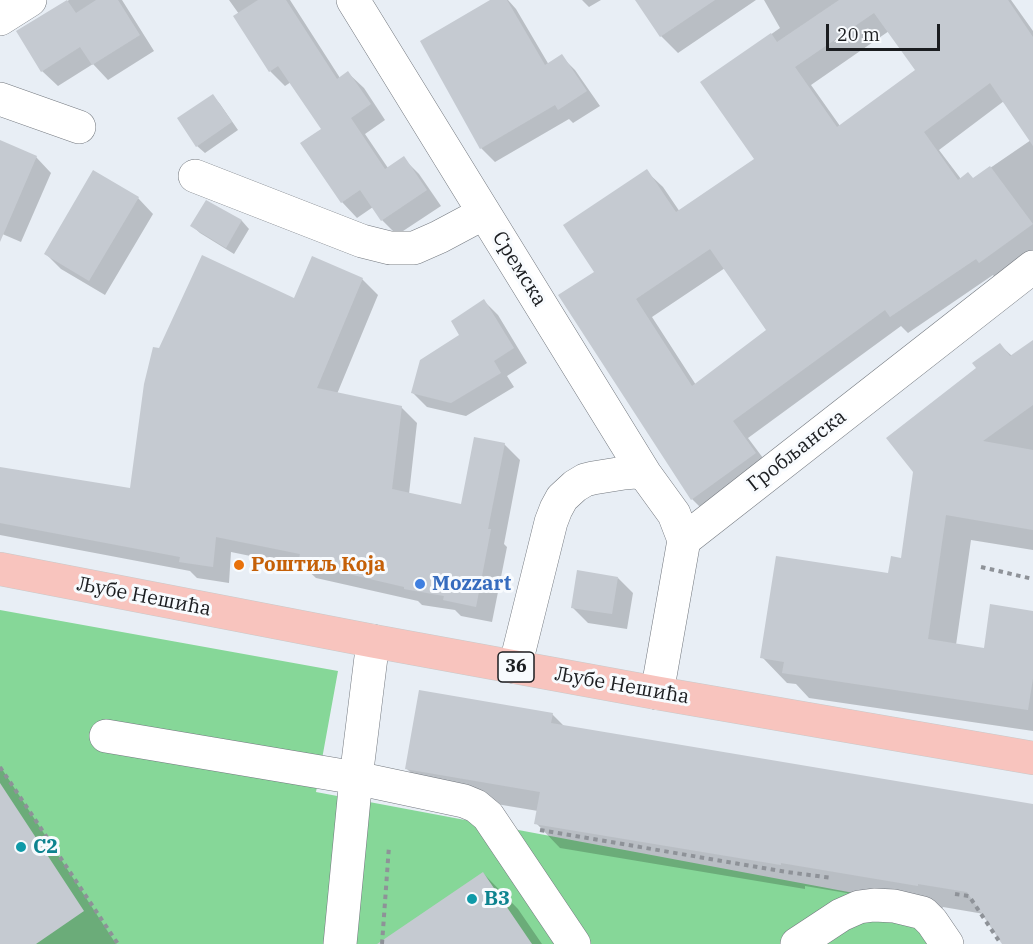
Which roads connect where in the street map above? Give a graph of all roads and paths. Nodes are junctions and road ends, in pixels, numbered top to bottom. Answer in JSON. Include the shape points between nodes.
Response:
{"nodes":[{"id":1,"x":30,"y":0,"type":"edge"},
{"id":2,"x":353,"y":0,"type":"edge"},
{"id":3,"x":0,"y":19,"type":"edge"},
{"id":4,"x":0,"y":99,"type":"edge"},
{"id":5,"x":79,"y":127,"type":"dead end"},
{"id":6,"x":195,"y":176,"type":"dead end"},
{"id":7,"x":484,"y":213,"type":"junction"},
{"id":8,"x":1033,"y":267,"type":"edge"},
{"id":9,"x":645,"y":474,"type":"junction"},
{"id":10,"x":684,"y":540,"type":"junction"},
{"id":11,"x":981,"y":567,"type":"dead end"},
{"id":12,"x":0,"y":569,"type":"edge"},
{"id":13,"x":1033,"y":579,"type":"edge"},
{"id":14,"x":373,"y":641,"type":"junction"},
{"id":15,"x":515,"y":667,"type":"junction"},
{"id":16,"x":657,"y":693,"type":"junction"},
{"id":17,"x":106,"y":736,"type":"dead end"},
{"id":18,"x":1033,"y":758,"type":"edge"},
{"id":19,"x":0,"y":767,"type":"edge"},
{"id":20,"x":356,"y":778,"type":"junction"},
{"id":21,"x":491,"y":821,"type":"junction"},
{"id":22,"x":389,"y":842,"type":"dead end"},
{"id":23,"x":832,"y":878,"type":"dead end"},
{"id":24,"x":946,"y":893,"type":"dead end"},
{"id":25,"x":118,"y":944,"type":"edge"},
{"id":26,"x":340,"y":944,"type":"edge"},
{"id":27,"x":382,"y":944,"type":"edge"},
{"id":28,"x":574,"y":944,"type":"edge"},
{"id":29,"x":797,"y":944,"type":"edge"},
{"id":30,"x":947,"y":944,"type":"edge"},
{"id":31,"x":1001,"y":944,"type":"edge"}],
"edges":[{"from":1,"to":3,"type":"street"},
{"from":2,"to":7,"type":"street","name":"Сремска"},
{"from":4,"to":5,"type":"street"},
{"from":6,"to":7,"type":"street","via":[[362,241],[390,248],[414,248]]},
{"from":7,"to":9,"type":"street","name":"Сремска"},
{"from":8,"to":10,"type":"street","name":"Гробљанска"},
{"from":9,"to":10,"type":"street","name":"Сремска","via":[[674,514]]},
{"from":9,"to":15,"type":"street","via":[[624,473],[585,480],[562,498],[551,522]]},
{"from":10,"to":16,"type":"street"},
{"from":11,"to":13,"type":"path"},
{"from":12,"to":14,"type":"main road","name":"Љубе Нешића","number":"36"},
{"from":14,"to":15,"type":"main road","name":"Љубе Нешића","number":"36"},
{"from":14,"to":20,"type":"street"},
{"from":15,"to":16,"type":"main road","name":"Љубе Нешића","number":"36"},
{"from":16,"to":18,"type":"main road","name":"Љубе Нешића","number":"36"},
{"from":17,"to":20,"type":"street"},
{"from":19,"to":25,"type":"path"},
{"from":20,"to":21,"type":"street","via":[[464,801],[482,810]]},
{"from":20,"to":26,"type":"street"},
{"from":21,"to":23,"type":"path"},
{"from":21,"to":28,"type":"street"},
{"from":22,"to":27,"type":"path"},
{"from":24,"to":31,"type":"path","via":[[969,896]]},
{"from":29,"to":30,"type":"street","via":[[841,915],[874,905],[923,914]]}]}
